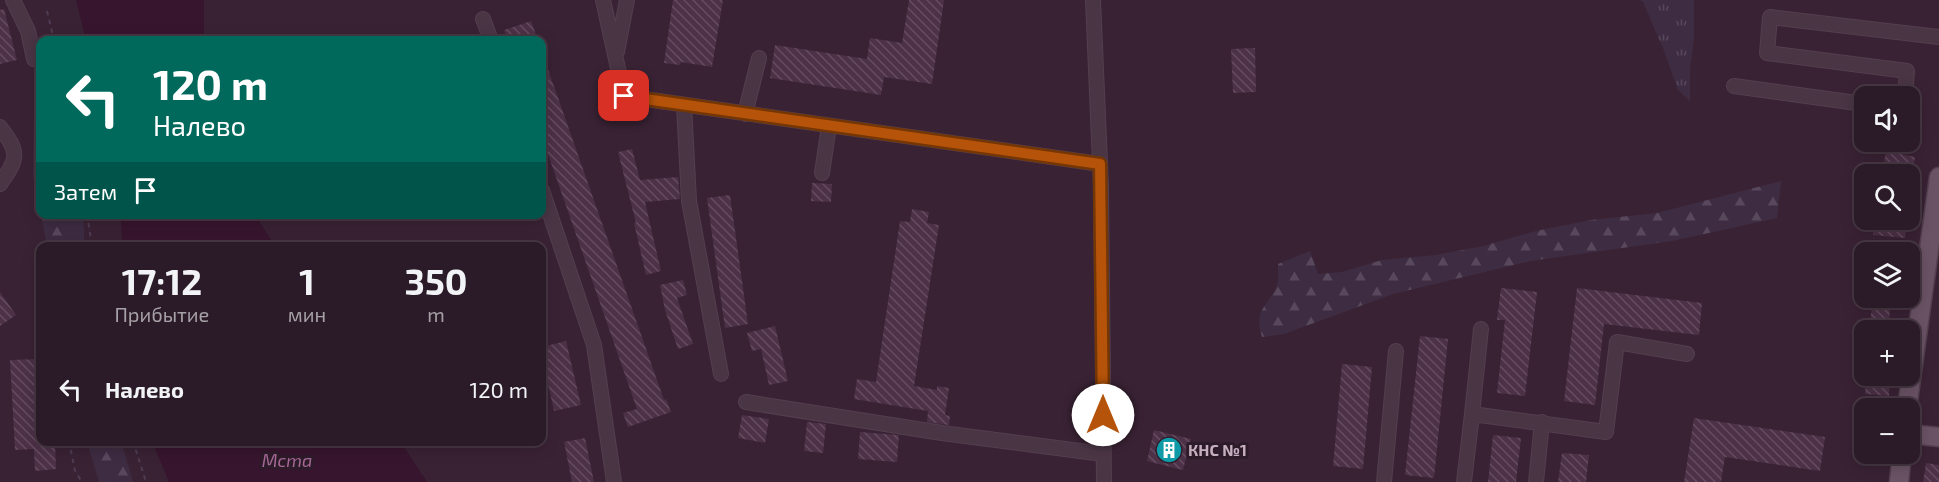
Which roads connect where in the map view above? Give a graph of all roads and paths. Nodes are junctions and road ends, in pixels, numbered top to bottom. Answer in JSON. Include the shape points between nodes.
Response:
{"nodes":[{"id":1,"x":13,"y":0,"type":"edge"},
{"id":2,"x":603,"y":0,"type":"edge"},
{"id":3,"x":627,"y":0,"type":"edge"},
{"id":4,"x":1093,"y":0,"type":"edge"},
{"id":5,"x":47,"y":11,"type":"dead end"},
{"id":6,"x":483,"y":19,"type":"dead end"},
{"id":7,"x":53,"y":36,"type":"edge"},
{"id":8,"x":489,"y":36,"type":"edge"},
{"id":9,"x":1939,"y":37,"type":"edge"},
{"id":10,"x":759,"y":58,"type":"dead end"},
{"id":11,"x":34,"y":59,"type":"dead end"},
{"id":12,"x":616,"y":60,"type":"junction"},
{"id":13,"x":1734,"y":86,"type":"dead end"},
{"id":14,"x":1906,"y":86,"type":"edge"},
{"id":15,"x":1854,"y":103,"type":"edge"},
{"id":16,"x":684,"y":105,"type":"junction"},
{"id":17,"x":745,"y":114,"type":"junction"},
{"id":18,"x":829,"y":126,"type":"junction"},
{"id":19,"x":0,"y":127,"type":"edge"},
{"id":20,"x":1100,"y":164,"type":"junction"},
{"id":21,"x":822,"y":173,"type":"dead end"},
{"id":22,"x":1939,"y":177,"type":"edge"},
{"id":23,"x":0,"y":184,"type":"edge"},
{"id":24,"x":546,"y":202,"type":"edge"},
{"id":25,"x":88,"y":219,"type":"edge"},
{"id":26,"x":1936,"y":220,"type":"edge"},
{"id":27,"x":91,"y":242,"type":"edge"},
{"id":28,"x":1481,"y":329,"type":"dead end"},
{"id":29,"x":1396,"y":351,"type":"dead end"},
{"id":30,"x":1687,"y":354,"type":"dead end"},
{"id":31,"x":721,"y":374,"type":"dead end"},
{"id":32,"x":1909,"y":398,"type":"edge"},
{"id":33,"x":746,"y":402,"type":"dead end"},
{"id":34,"x":1472,"y":414,"type":"junction"},
{"id":35,"x":1542,"y":422,"type":"junction"},
{"id":36,"x":1920,"y":435,"type":"edge"},
{"id":37,"x":1939,"y":437,"type":"edge"},
{"id":38,"x":70,"y":446,"type":"edge"},
{"id":39,"x":135,"y":446,"type":"edge"},
{"id":40,"x":1103,"y":454,"type":"junction"},
{"id":41,"x":1901,"y":464,"type":"edge"},
{"id":42,"x":614,"y":475,"type":"edge"},
{"id":43,"x":82,"y":482,"type":"edge"},
{"id":44,"x":146,"y":482,"type":"edge"},
{"id":45,"x":1104,"y":482,"type":"edge"},
{"id":46,"x":1384,"y":482,"type":"edge"},
{"id":47,"x":1464,"y":482,"type":"edge"},
{"id":48,"x":1536,"y":482,"type":"edge"},
{"id":49,"x":1899,"y":482,"type":"edge"}],
"edges":[{"from":1,"to":11,"type":"street","via":[[28,31]]},
{"from":2,"to":12,"type":"street"},
{"from":3,"to":12,"type":"street"},
{"from":4,"to":20,"type":"street"},
{"from":5,"to":7,"type":"path"},
{"from":6,"to":8,"type":"street"},
{"from":9,"to":14,"type":"street","via":[[1770,17],[1767,53],[1907,71]]},
{"from":10,"to":17,"type":"street"},
{"from":12,"to":16,"type":"street","via":[[624,96]]},
{"from":13,"to":15,"type":"street"},
{"from":16,"to":17,"type":"street"},
{"from":16,"to":31,"type":"street","via":[[689,201]]},
{"from":17,"to":18,"type":"street"},
{"from":18,"to":20,"type":"street"},
{"from":18,"to":21,"type":"street"},
{"from":19,"to":23,"type":"street","via":[[14,145],[14,164]]},
{"from":20,"to":40,"type":"street"},
{"from":22,"to":26,"type":"main road"},
{"from":24,"to":42,"type":"street","via":[[594,345]]},
{"from":25,"to":27,"type":"path"},
{"from":26,"to":32,"type":"main road"},
{"from":28,"to":34,"type":"street"},
{"from":29,"to":46,"type":"street"},
{"from":30,"to":35,"type":"street","via":[[1617,342],[1606,432]]},
{"from":33,"to":40,"type":"street"},
{"from":34,"to":35,"type":"street"},
{"from":34,"to":47,"type":"street"},
{"from":35,"to":48,"type":"street"},
{"from":36,"to":37,"type":"main road"},
{"from":38,"to":43,"type":"path","via":[[75,471]]},
{"from":39,"to":44,"type":"path"},
{"from":40,"to":45,"type":"street"},
{"from":41,"to":49,"type":"main road"}]}
